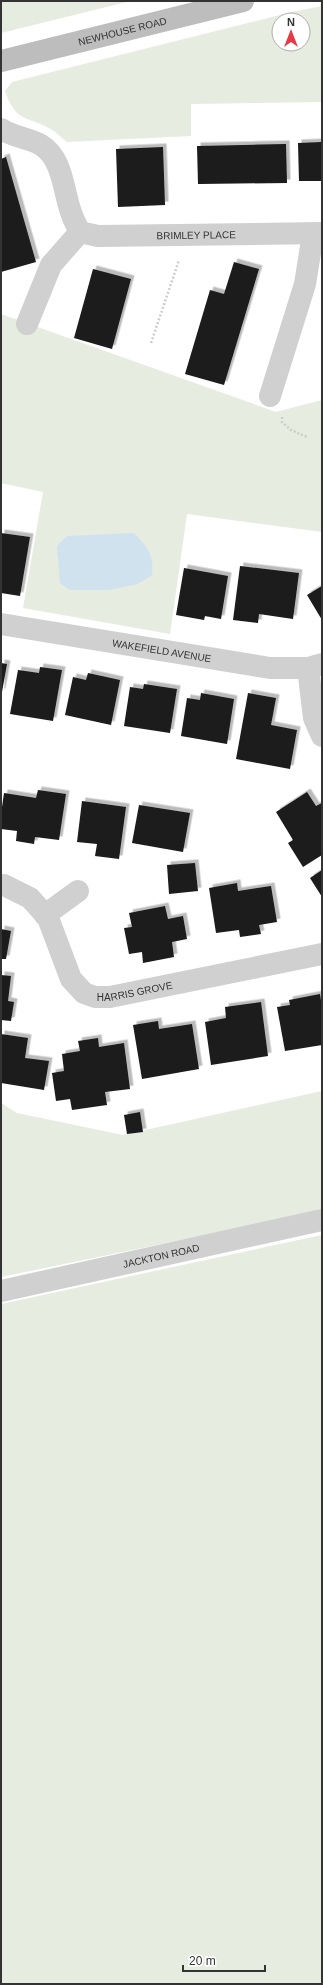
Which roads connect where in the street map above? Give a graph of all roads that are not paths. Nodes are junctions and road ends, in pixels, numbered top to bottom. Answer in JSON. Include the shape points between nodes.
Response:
{"nodes":[{"id":1,"x":243,"y":1,"type":"edge"},
{"id":2,"x":1,"y":61,"type":"edge"},
{"id":3,"x":1,"y":129,"type":"edge"},
{"id":4,"x":80,"y":232,"type":"junction"},
{"id":5,"x":317,"y":234,"type":"edge"},
{"id":6,"x":27,"y":324,"type":"dead end"},
{"id":7,"x":270,"y":396,"type":"road end"},
{"id":8,"x":1,"y":624,"type":"edge"},
{"id":9,"x":315,"y":666,"type":"edge"},
{"id":10,"x":322,"y":736,"type":"edge"},
{"id":11,"x":4,"y":885,"type":"dead end"},
{"id":12,"x":78,"y":891,"type":"dead end"},
{"id":13,"x":45,"y":915,"type":"junction"},
{"id":14,"x":322,"y":954,"type":"edge"},
{"id":15,"x":322,"y":1220,"type":"edge"},
{"id":16,"x":1,"y":1291,"type":"edge"}],
"edges":[{"from":1,"to":2,"type":"street","name":"NEWHOUSE ROAD"},
{"from":3,"to":4,"type":"street","via":[[29,139],[51,152]]},
{"from":4,"to":5,"type":"street","name":"BRIMLEY PLACE","via":[[98,236]]},
{"from":4,"to":6,"type":"street","via":[[51,265]]},
{"from":5,"to":7,"type":"street","name":"BRIMLEY PLACE","via":[[305,284]]},
{"from":8,"to":9,"type":"street","name":"WAKEFIELD AVENUE","via":[[270,668]]},
{"from":9,"to":10,"type":"street","via":[[314,718]]},
{"from":11,"to":13,"type":"street","name":"HARRIS GROVE","via":[[30,898]]},
{"from":12,"to":13,"type":"street"},
{"from":13,"to":14,"type":"street","name":"HARRIS GROVE","via":[[71,979],[84,993],[95,997],[110,997]]},
{"from":15,"to":16,"type":"street","name":"JACKTON ROAD"}]}
